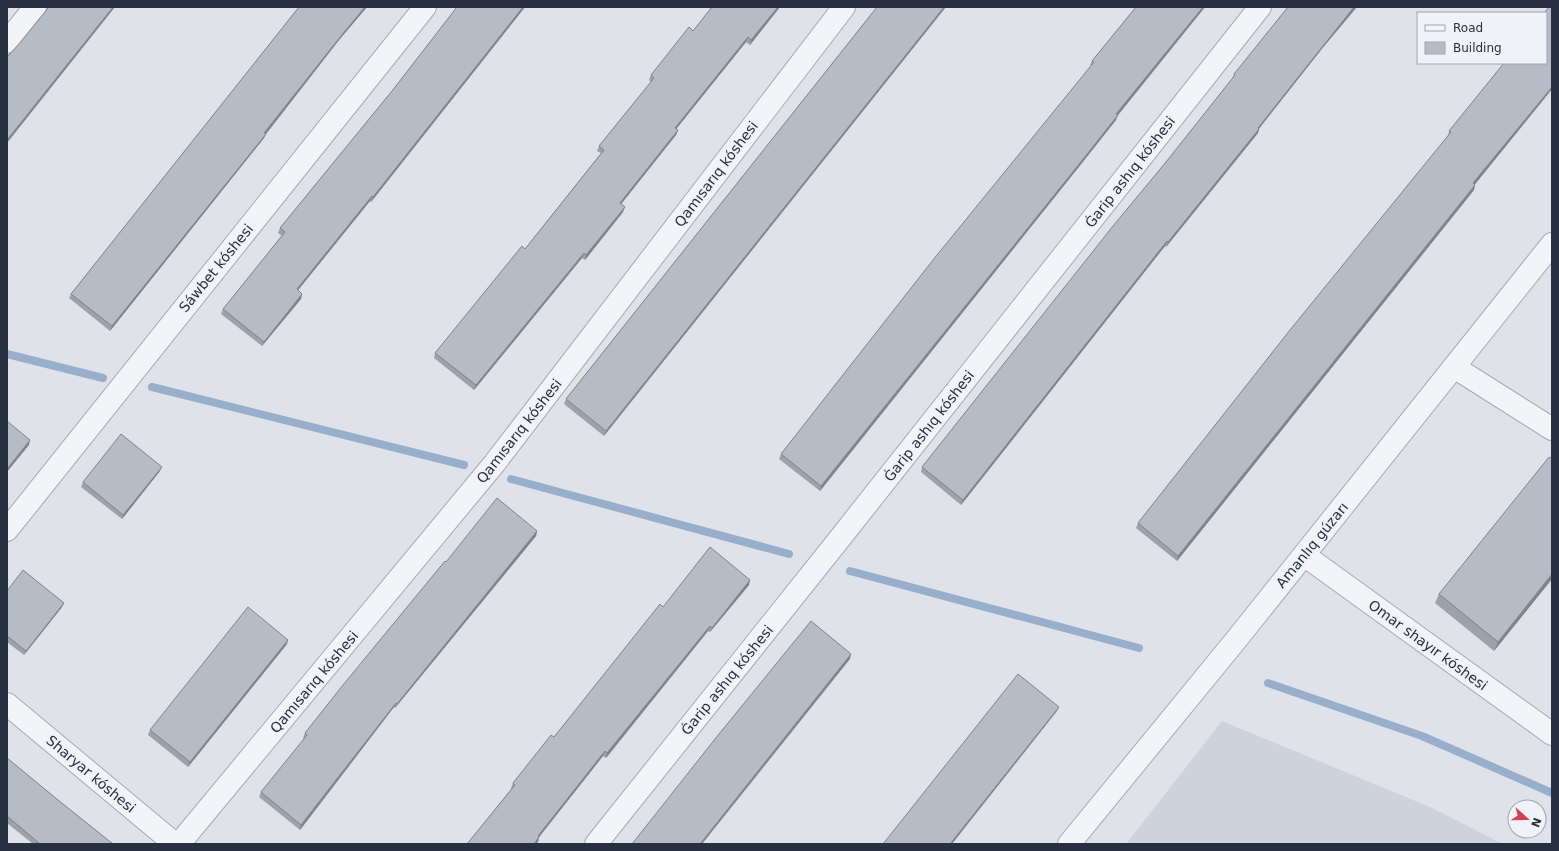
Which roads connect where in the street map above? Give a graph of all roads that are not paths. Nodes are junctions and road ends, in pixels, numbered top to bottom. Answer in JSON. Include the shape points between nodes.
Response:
{"nodes":[{"id":1,"x":35,"y":7,"type":"edge"},
{"id":2,"x":425,"y":7,"type":"edge"},
{"id":3,"x":844,"y":7,"type":"edge"},
{"id":4,"x":1260,"y":7,"type":"edge"},
{"id":5,"x":7,"y":42,"type":"edge"},
{"id":6,"x":1552,"y":244,"type":"edge"},
{"id":7,"x":1454,"y":367,"type":"junction"},
{"id":8,"x":1552,"y":430,"type":"edge"},
{"id":9,"x":7,"y":530,"type":"edge"},
{"id":10,"x":1304,"y":556,"type":"junction"},
{"id":11,"x":7,"y":704,"type":"edge"},
{"id":12,"x":1552,"y":734,"type":"edge"},
{"id":13,"x":174,"y":844,"type":"edge"},
{"id":14,"x":180,"y":844,"type":"edge"},
{"id":15,"x":596,"y":844,"type":"edge"},
{"id":16,"x":1069,"y":844,"type":"edge"}],
"edges":[{"from":1,"to":5,"type":"street"},
{"from":2,"to":9,"type":"street","name":"Sáwbet kóshesi"},
{"from":3,"to":14,"type":"street","name":"Qamısarıq kóshesi","via":[[494,464]]},
{"from":4,"to":15,"type":"street","name":"Ǵarip ashıq kóshesi"},
{"from":6,"to":7,"type":"street","name":"Amanlıq gúzarı"},
{"from":7,"to":8,"type":"street"},
{"from":7,"to":10,"type":"street","name":"Amanlıq gúzarı"},
{"from":10,"to":12,"type":"street","name":"Omar shayır kóshesi"},
{"from":10,"to":16,"type":"street","name":"Amanlıq gúzarı"},
{"from":11,"to":13,"type":"street","name":"Sharyar kóshesi"}]}
